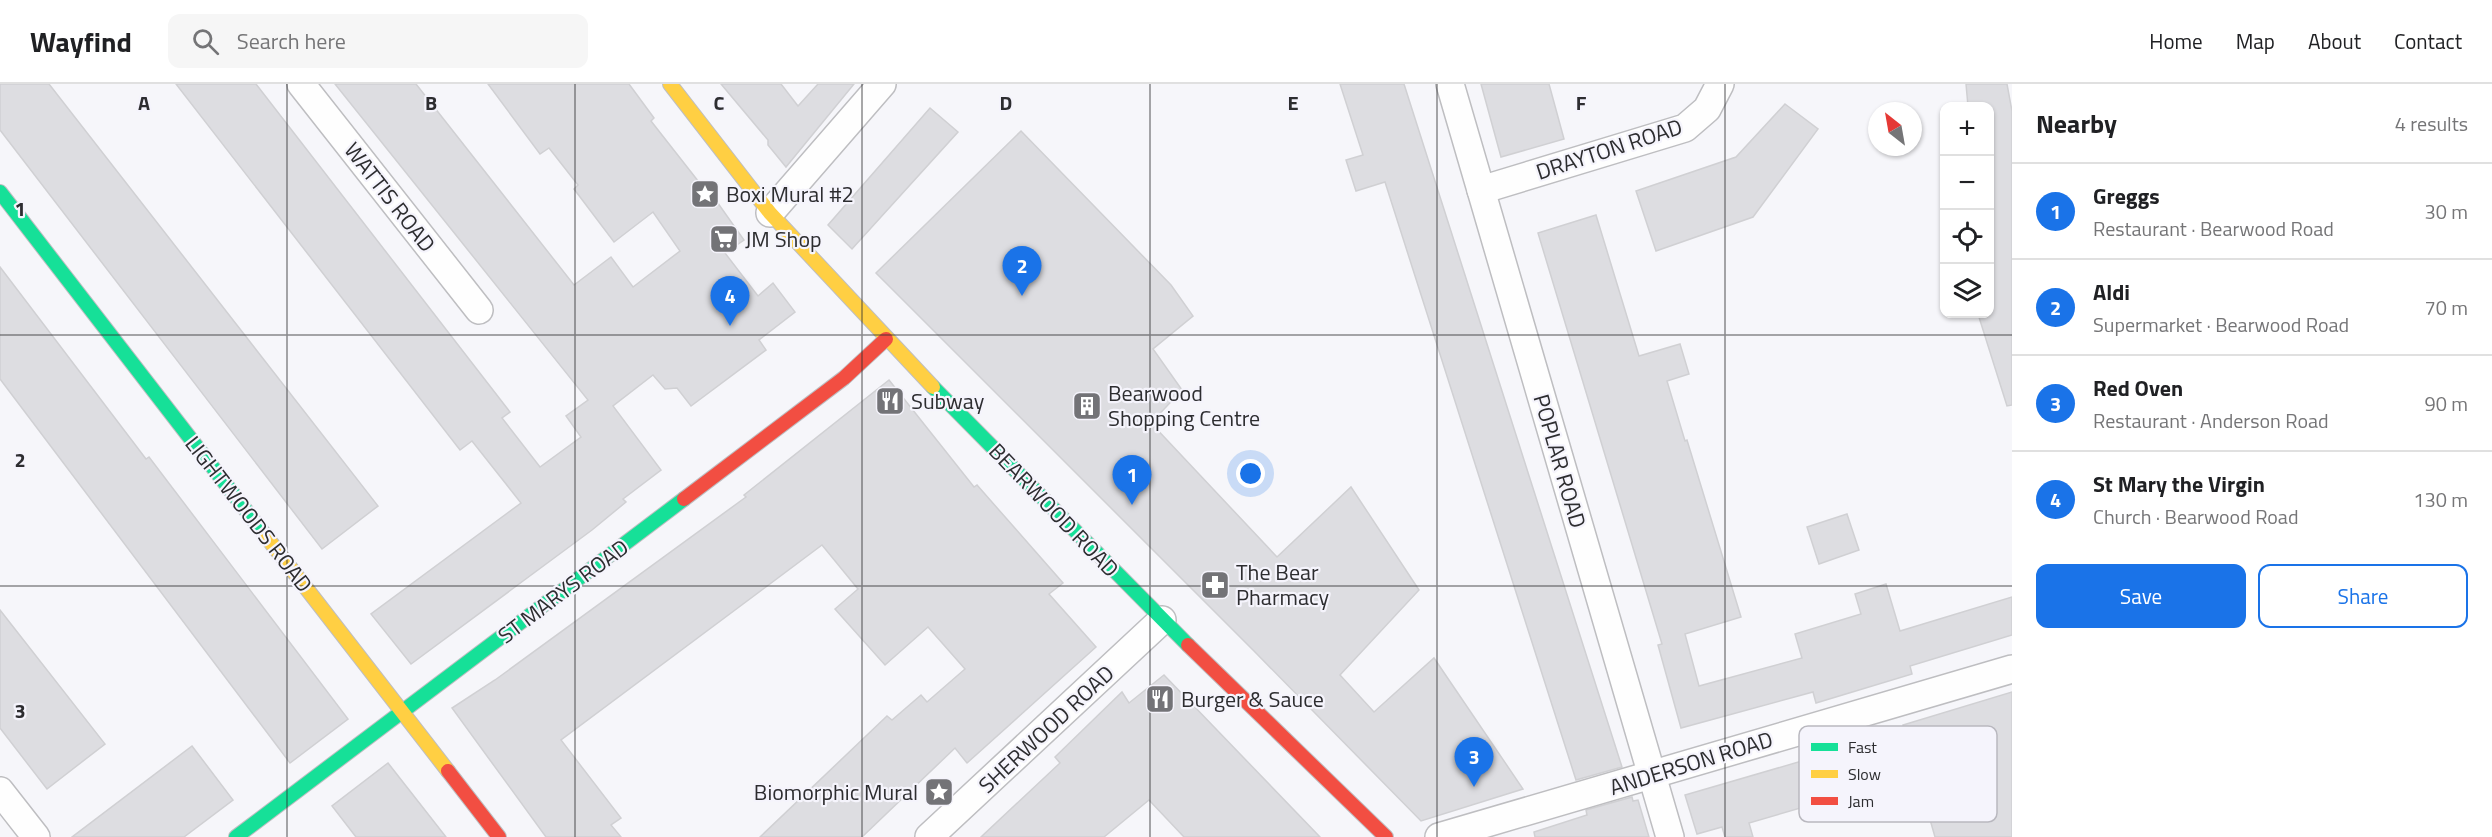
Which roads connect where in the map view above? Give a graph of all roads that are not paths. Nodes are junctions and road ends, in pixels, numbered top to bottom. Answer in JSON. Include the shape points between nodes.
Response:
{"nodes":[{"id":1,"x":301,"y":84,"type":"edge"},
{"id":2,"x":670,"y":84,"type":"edge"},
{"id":3,"x":882,"y":84,"type":"edge"},
{"id":4,"x":1450,"y":84,"type":"edge"},
{"id":5,"x":1720,"y":84,"type":"edge"},
{"id":6,"x":1481,"y":190,"type":"junction"},
{"id":7,"x":0,"y":192,"type":"edge"},
{"id":8,"x":770,"y":213,"type":"junction"},
{"id":9,"x":479,"y":310,"type":"dead end"},
{"id":10,"x":886,"y":339,"type":"junction"},
{"id":11,"x":1162,"y":620,"type":"junction"},
{"id":12,"x":2012,"y":669,"type":"edge"},
{"id":13,"x":403,"y":713,"type":"junction"},
{"id":14,"x":1816,"y":726,"type":"edge"},
{"id":15,"x":1799,"y":731,"type":"edge"},
{"id":16,"x":1651,"y":774,"type":"junction"},
{"id":17,"x":0,"y":791,"type":"edge"},
{"id":18,"x":36,"y":837,"type":"edge"},
{"id":19,"x":236,"y":837,"type":"edge"},
{"id":20,"x":499,"y":837,"type":"edge"},
{"id":21,"x":929,"y":837,"type":"edge"},
{"id":22,"x":1386,"y":837,"type":"edge"},
{"id":23,"x":1439,"y":837,"type":"edge"},
{"id":24,"x":1670,"y":837,"type":"edge"}],
"edges":[{"from":1,"to":9,"type":"street","name":"WATTIS ROAD"},
{"from":2,"to":8,"type":"street","name":"BEARWOOD ROAD"},
{"from":3,"to":8,"type":"street"},
{"from":4,"to":6,"type":"street","name":"POPLAR ROAD"},
{"from":5,"to":6,"type":"street","name":"DRAYTON ROAD","via":[[1707,109],[1685,128]]},
{"from":6,"to":16,"type":"street","name":"POPLAR ROAD"},
{"from":7,"to":13,"type":"street","name":"LIGHTWOODS ROAD"},
{"from":8,"to":10,"type":"street","name":"BEARWOOD ROAD"},
{"from":10,"to":11,"type":"street","name":"BEARWOOD ROAD"},
{"from":10,"to":13,"type":"street","name":"ST MARYS ROAD","via":[[844,378]]},
{"from":11,"to":21,"type":"street","name":"SHERWOOD ROAD"},
{"from":11,"to":22,"type":"street","name":"BEARWOOD ROAD"},
{"from":12,"to":14,"type":"street","name":"ANDERSON ROAD"},
{"from":13,"to":19,"type":"street","name":"ST MARYS ROAD"},
{"from":13,"to":20,"type":"street","name":"LIGHTWOODS ROAD"},
{"from":15,"to":16,"type":"street","name":"ANDERSON ROAD"},
{"from":16,"to":23,"type":"street","name":"ANDERSON ROAD"},
{"from":16,"to":24,"type":"street","name":"POPLAR ROAD"},
{"from":17,"to":18,"type":"street"}]}
